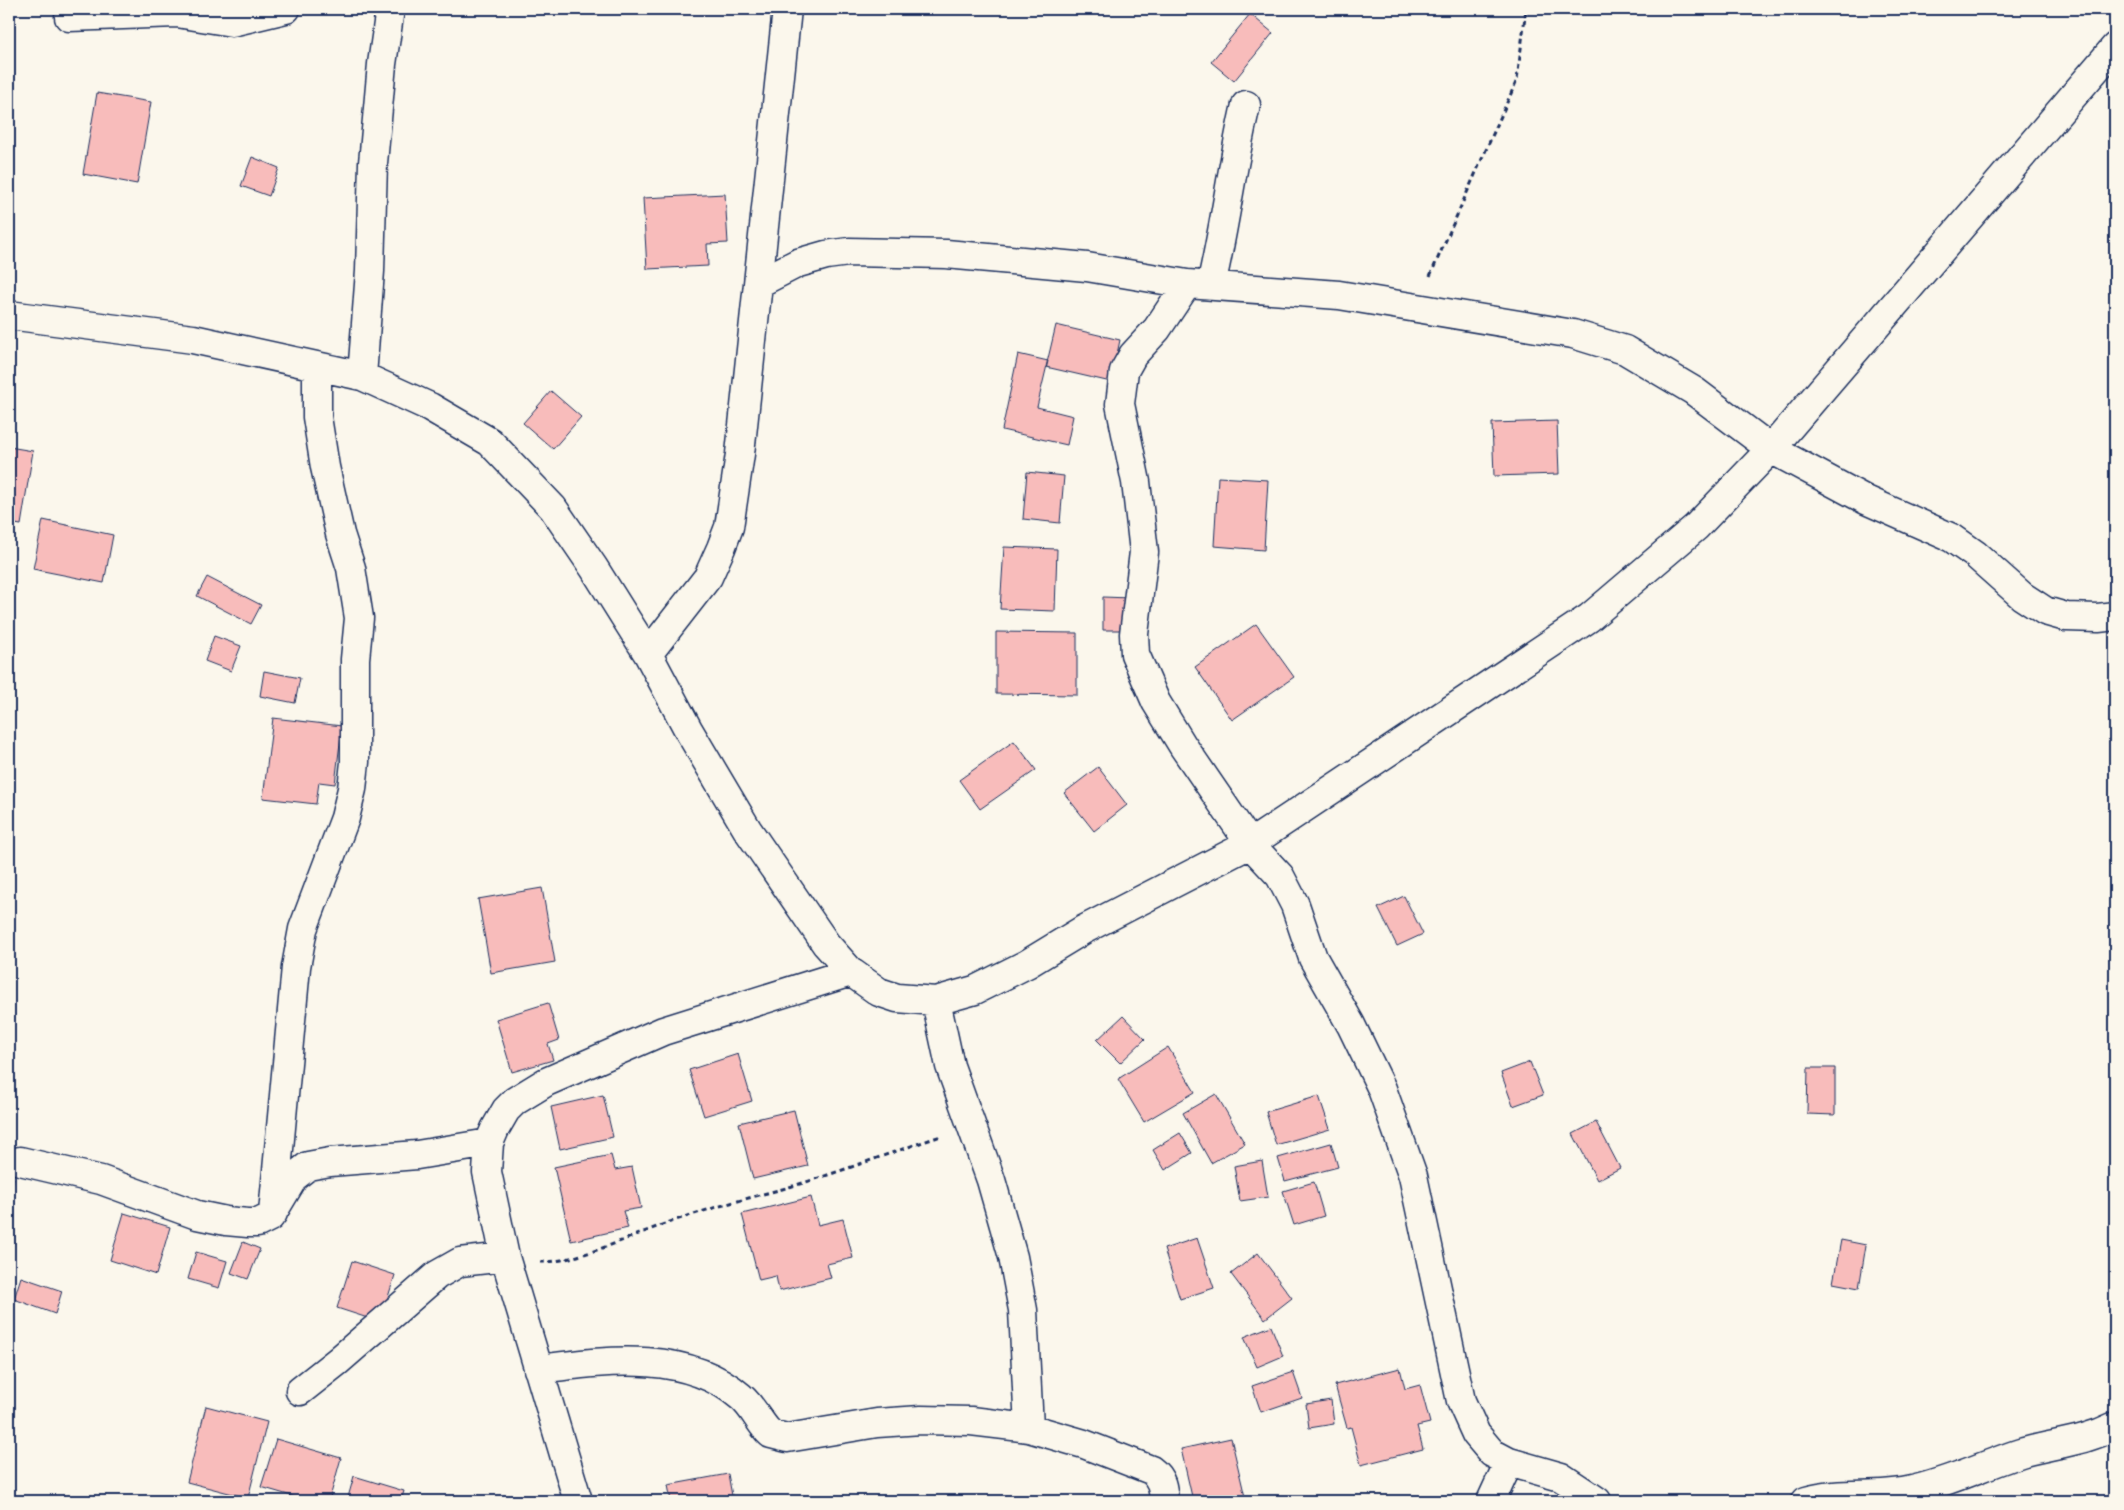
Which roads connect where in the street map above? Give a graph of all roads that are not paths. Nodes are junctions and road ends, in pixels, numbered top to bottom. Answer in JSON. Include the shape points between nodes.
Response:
{"nodes":[{"id":1,"x":286,"y":9,"type":"edge"},
{"id":2,"x":390,"y":9,"type":"edge"},
{"id":3,"x":787,"y":9,"type":"edge"},
{"id":4,"x":69,"y":17,"type":"dead end"},
{"id":5,"x":2115,"y":47,"type":"edge"},
{"id":6,"x":1246,"y":105,"type":"dead end"},
{"id":7,"x":759,"y":283,"type":"junction"},
{"id":8,"x":1199,"y":285,"type":"junction"},
{"id":9,"x":9,"y":315,"type":"edge"},
{"id":10,"x":318,"y":367,"type":"junction"},
{"id":11,"x":362,"y":376,"type":"junction"},
{"id":12,"x":1771,"y":449,"type":"junction"},
{"id":13,"x":2115,"y":616,"type":"edge"},
{"id":14,"x":648,"y":654,"type":"junction"},
{"id":15,"x":1250,"y":844,"type":"junction"},
{"id":16,"x":851,"y":972,"type":"junction"},
{"id":17,"x":936,"y":1001,"type":"junction"},
{"id":18,"x":489,"y":1143,"type":"junction"},
{"id":19,"x":20,"y":1161,"type":"dead end"},
{"id":20,"x":273,"y":1213,"type":"junction"},
{"id":21,"x":504,"y":1257,"type":"junction"},
{"id":22,"x":538,"y":1369,"type":"junction"},
{"id":23,"x":300,"y":1391,"type":"dead end"},
{"id":24,"x":2115,"y":1426,"type":"edge"},
{"id":25,"x":1030,"y":1428,"type":"junction"},
{"id":26,"x":1509,"y":1462,"type":"junction"},
{"id":27,"x":578,"y":1501,"type":"edge"},
{"id":28,"x":1164,"y":1501,"type":"edge"},
{"id":29,"x":1492,"y":1501,"type":"edge"},
{"id":30,"x":1597,"y":1501,"type":"edge"},
{"id":31,"x":1806,"y":1501,"type":"edge"}],
"edges":[{"from":1,"to":4,"type":"street","via":[[232,22],[177,13]]},
{"from":2,"to":11,"type":"street","via":[[373,163],[370,271]]},
{"from":3,"to":7,"type":"street"},
{"from":5,"to":12,"type":"street"},
{"from":6,"to":8,"type":"street","via":[[1221,240]]},
{"from":7,"to":8,"type":"street","via":[[798,263],[848,252],[983,257],[1087,267]]},
{"from":7,"to":14,"type":"street","via":[[729,527],[708,577]]},
{"from":8,"to":12,"type":"street","via":[[1339,295],[1573,334],[1625,350],[1694,391]]},
{"from":8,"to":15,"type":"street","via":[[1133,355],[1124,371],[1120,404],[1138,492],[1144,552],[1134,646],[1141,671],[1156,702]]},
{"from":9,"to":10,"type":"street","via":[[193,339]]},
{"from":10,"to":11,"type":"street"},
{"from":10,"to":20,"type":"street","via":[[317,417],[340,534],[351,568],[358,618],[355,762],[344,818],[301,938]]},
{"from":11,"to":14,"type":"street","via":[[430,407],[490,442],[553,508]]},
{"from":12,"to":13,"type":"street","via":[[1866,500],[1952,538],[2045,611],[2066,616]]},
{"from":12,"to":15,"type":"street","via":[[1696,527],[1589,618]]},
{"from":14,"to":16,"type":"street","via":[[747,829],[806,918]]},
{"from":15,"to":17,"type":"street","via":[[1083,930],[1027,964],[975,990]]},
{"from":15,"to":26,"type":"street","via":[[1280,876],[1295,906],[1313,958],[1352,1025],[1382,1089],[1413,1176],[1461,1402],[1476,1434],[1492,1453]]},
{"from":16,"to":17,"type":"street","via":[[879,992],[897,998]]},
{"from":16,"to":18,"type":"street","via":[[663,1031],[546,1082],[506,1110]]},
{"from":17,"to":25,"type":"street","via":[[950,1066],[991,1180],[1014,1257],[1023,1310]]},
{"from":18,"to":20,"type":"street","via":[[418,1155],[308,1166],[294,1177]]},
{"from":18,"to":21,"type":"street","via":[[487,1172]]},
{"from":19,"to":20,"type":"street","via":[[101,1180],[198,1215],[226,1221],[258,1223]]},
{"from":21,"to":22,"type":"street"},
{"from":21,"to":23,"type":"street","via":[[460,1262],[437,1275]]},
{"from":22,"to":25,"type":"street","via":[[606,1361],[656,1363],[704,1373],[743,1398],[771,1434],[787,1438],[878,1423],[921,1420],[971,1421]]},
{"from":22,"to":27,"type":"street"},
{"from":24,"to":31,"type":"street","via":[[2085,1439],[1979,1467],[1940,1484],[1874,1496],[1836,1495]]},
{"from":25,"to":28,"type":"street","via":[[1084,1444],[1151,1470],[1159,1477]]},
{"from":26,"to":29,"type":"street"},
{"from":26,"to":30,"type":"street","via":[[1561,1477]]}]}
